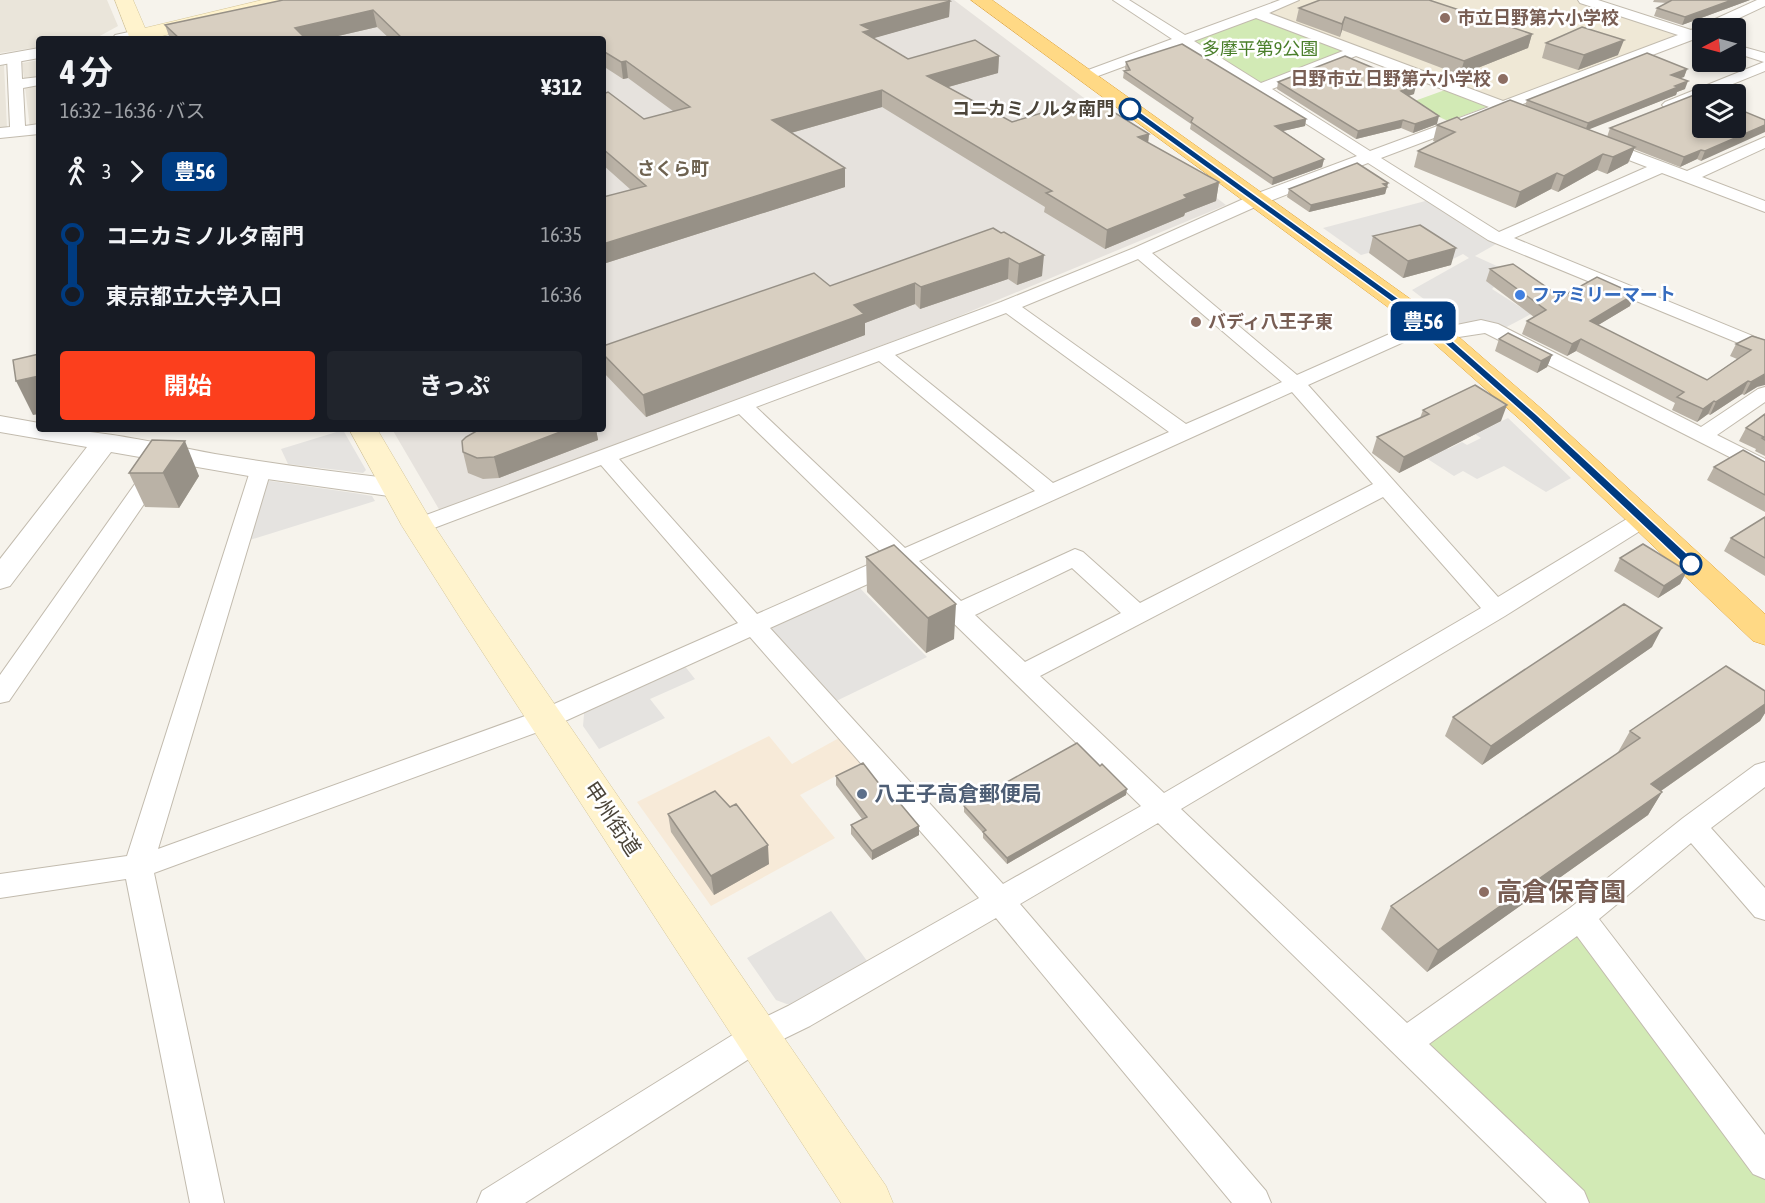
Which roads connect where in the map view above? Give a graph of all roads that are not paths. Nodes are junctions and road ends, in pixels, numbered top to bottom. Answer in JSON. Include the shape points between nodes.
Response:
{"nodes":[{"id":1,"x":124,"y":0,"type":"edge"},
{"id":2,"x":285,"y":0,"type":"edge"},
{"id":3,"x":1120,"y":0,"type":"edge"},
{"id":4,"x":1292,"y":0,"type":"edge"},
{"id":5,"x":1585,"y":0,"type":"edge"},
{"id":6,"x":986,"y":1,"type":"edge"},
{"id":7,"x":1759,"y":2,"type":"edge"},
{"id":8,"x":1256,"y":13,"type":"junction"},
{"id":9,"x":1728,"y":18,"type":"edge"},
{"id":10,"x":1692,"y":33,"type":"edge"},
{"id":11,"x":133,"y":36,"type":"edge"},
{"id":12,"x":141,"y":36,"type":"edge"},
{"id":13,"x":1692,"y":38,"type":"edge"},
{"id":14,"x":1181,"y":39,"type":"junction"},
{"id":15,"x":1355,"y":51,"type":"junction"},
{"id":16,"x":1746,"y":52,"type":"edge"},
{"id":17,"x":36,"y":53,"type":"edge"},
{"id":18,"x":7,"y":58,"type":"edge"},
{"id":19,"x":1765,"y":58,"type":"edge"},
{"id":20,"x":1765,"y":66,"type":"edge"},
{"id":21,"x":1084,"y":76,"type":"junction"},
{"id":22,"x":36,"y":82,"type":"edge"},
{"id":23,"x":16,"y":85,"type":"junction"},
{"id":24,"x":1259,"y":89,"type":"junction"},
{"id":25,"x":1503,"y":107,"type":"junction"},
{"id":26,"x":1660,"y":109,"type":"edge"},
{"id":27,"x":1524,"y":115,"type":"edge"},
{"id":28,"x":36,"y":129,"type":"edge"},
{"id":29,"x":1608,"y":130,"type":"edge"},
{"id":30,"x":18,"y":132,"type":"junction"},
{"id":31,"x":0,"y":133,"type":"edge"},
{"id":32,"x":1765,"y":142,"type":"edge"},
{"id":33,"x":1368,"y":158,"type":"junction"},
{"id":34,"x":1662,"y":167,"type":"junction"},
{"id":35,"x":1688,"y":177,"type":"junction"},
{"id":36,"x":1256,"y":200,"type":"junction"},
{"id":37,"x":1765,"y":207,"type":"edge"},
{"id":38,"x":1499,"y":238,"type":"junction"},
{"id":39,"x":1140,"y":252,"type":"junction"},
{"id":40,"x":1008,"y":306,"type":"junction"},
{"id":41,"x":1434,"y":329,"type":"junction"},
{"id":42,"x":1765,"y":330,"type":"edge"},
{"id":43,"x":1757,"y":344,"type":"edge"},
{"id":44,"x":881,"y":353,"type":"junction"},
{"id":45,"x":1295,"y":382,"type":"junction"},
{"id":46,"x":1765,"y":393,"type":"edge"},
{"id":47,"x":742,"y":405,"type":"junction"},
{"id":48,"x":0,"y":424,"type":"edge"},
{"id":49,"x":36,"y":430,"type":"edge"},
{"id":50,"x":50,"y":432,"type":"edge"},
{"id":51,"x":365,"y":432,"type":"edge"},
{"id":52,"x":1183,"y":432,"type":"junction"},
{"id":53,"x":1703,"y":435,"type":"junction"},
{"id":54,"x":106,"y":441,"type":"junction"},
{"id":55,"x":167,"y":455,"type":"junction"},
{"id":56,"x":605,"y":456,"type":"junction"},
{"id":57,"x":1765,"y":468,"type":"edge"},
{"id":58,"x":260,"y":470,"type":"junction"},
{"id":59,"x":1387,"y":486,"type":"junction"},
{"id":60,"x":396,"y":488,"type":"junction"},
{"id":61,"x":1050,"y":492,"type":"junction"},
{"id":62,"x":1643,"y":519,"type":"junction"},
{"id":63,"x":418,"y":526,"type":"junction"},
{"id":64,"x":902,"y":559,"type":"junction"},
{"id":65,"x":0,"y":579,"type":"edge"},
{"id":66,"x":1496,"y":610,"type":"junction"},
{"id":67,"x":958,"y":613,"type":"junction"},
{"id":68,"x":1137,"y":614,"type":"junction"},
{"id":69,"x":756,"y":627,"type":"junction"},
{"id":70,"x":1765,"y":633,"type":"edge"},
{"id":71,"x":1022,"y":674,"type":"junction"},
{"id":72,"x":0,"y":694,"type":"edge"},
{"id":73,"x":545,"y":719,"type":"junction"},
{"id":74,"x":1765,"y":772,"type":"edge"},
{"id":75,"x":1161,"y":808,"type":"junction"},
{"id":76,"x":1693,"y":826,"type":"junction"},
{"id":77,"x":138,"y":866,"type":"junction"},
{"id":78,"x":0,"y":886,"type":"edge"},
{"id":79,"x":1000,"y":901,"type":"junction"},
{"id":80,"x":1765,"y":908,"type":"edge"},
{"id":81,"x":1580,"y":917,"type":"junction"},
{"id":82,"x":758,"y":1036,"type":"junction"},
{"id":83,"x":1405,"y":1042,"type":"junction"},
{"id":84,"x":1765,"y":1162,"type":"edge"},
{"id":85,"x":207,"y":1203,"type":"edge"},
{"id":86,"x":494,"y":1203,"type":"edge"},
{"id":87,"x":869,"y":1203,"type":"edge"},
{"id":88,"x":1254,"y":1203,"type":"edge"},
{"id":89,"x":1572,"y":1203,"type":"edge"}],
"edges":[{"from":1,"to":11,"type":"main road"},
{"from":2,"to":12,"type":"main road"},
{"from":3,"to":14,"type":"street"},
{"from":4,"to":8,"type":"street"},
{"from":5,"to":10,"type":"street"},
{"from":6,"to":21,"type":"highway"},
{"from":7,"to":9,"type":"street"},
{"from":8,"to":14,"type":"street"},
{"from":8,"to":15,"type":"street"},
{"from":13,"to":25,"type":"street"},
{"from":14,"to":21,"type":"street"},
{"from":14,"to":24,"type":"street"},
{"from":15,"to":24,"type":"street"},
{"from":15,"to":25,"type":"street"},
{"from":16,"to":19,"type":"street"},
{"from":17,"to":18,"type":"street"},
{"from":18,"to":23,"type":"street"},
{"from":20,"to":26,"type":"street"},
{"from":21,"to":36,"type":"highway"},
{"from":22,"to":23,"type":"street"},
{"from":23,"to":30,"type":"street"},
{"from":24,"to":33,"type":"street"},
{"from":25,"to":27,"type":"street"},
{"from":25,"to":33,"type":"street"},
{"from":28,"to":30,"type":"street"},
{"from":29,"to":34,"type":"street","via":[[1587,138]]},
{"from":30,"to":31,"type":"street"},
{"from":32,"to":35,"type":"street"},
{"from":33,"to":36,"type":"street"},
{"from":33,"to":38,"type":"street"},
{"from":34,"to":35,"type":"street"},
{"from":34,"to":38,"type":"street"},
{"from":35,"to":37,"type":"street"},
{"from":36,"to":39,"type":"street"},
{"from":36,"to":41,"type":"highway"},
{"from":38,"to":43,"type":"street"},
{"from":39,"to":40,"type":"street"},
{"from":39,"to":45,"type":"street"},
{"from":40,"to":44,"type":"street"},
{"from":40,"to":52,"type":"street"},
{"from":41,"to":45,"type":"street"},
{"from":41,"to":53,"type":"street","via":[[1491,328]]},
{"from":41,"to":62,"type":"highway"},
{"from":42,"to":43,"type":"street"},
{"from":44,"to":47,"type":"street"},
{"from":44,"to":61,"type":"street"},
{"from":45,"to":52,"type":"street"},
{"from":45,"to":59,"type":"street"},
{"from":46,"to":53,"type":"street"},
{"from":47,"to":56,"type":"street"},
{"from":47,"to":64,"type":"street"},
{"from":48,"to":49,"type":"street"},
{"from":50,"to":54,"type":"street"},
{"from":51,"to":60,"type":"main road","name":"甲州街道"},
{"from":52,"to":61,"type":"street"},
{"from":53,"to":57,"type":"street"},
{"from":54,"to":55,"type":"street"},
{"from":54,"to":65,"type":"street"},
{"from":55,"to":58,"type":"street"},
{"from":55,"to":72,"type":"street"},
{"from":56,"to":63,"type":"street"},
{"from":56,"to":69,"type":"street"},
{"from":58,"to":60,"type":"street"},
{"from":58,"to":77,"type":"street"},
{"from":59,"to":66,"type":"street"},
{"from":59,"to":68,"type":"street"},
{"from":60,"to":63,"type":"main road","name":"甲州街道"},
{"from":61,"to":64,"type":"street"},
{"from":62,"to":66,"type":"street"},
{"from":62,"to":70,"type":"highway"},
{"from":63,"to":73,"type":"main road","name":"甲州街道"},
{"from":64,"to":67,"type":"street"},
{"from":64,"to":69,"type":"street"},
{"from":66,"to":75,"type":"street"},
{"from":67,"to":68,"type":"street","via":[[1075,556]]},
{"from":67,"to":71,"type":"street"},
{"from":68,"to":71,"type":"street"},
{"from":69,"to":73,"type":"street"},
{"from":69,"to":79,"type":"street"},
{"from":71,"to":75,"type":"street"},
{"from":73,"to":77,"type":"street"},
{"from":73,"to":82,"type":"main road","name":"甲州街道"},
{"from":74,"to":76,"type":"street"},
{"from":75,"to":79,"type":"street"},
{"from":75,"to":83,"type":"street"},
{"from":76,"to":80,"type":"street"},
{"from":76,"to":81,"type":"street"},
{"from":77,"to":78,"type":"street"},
{"from":77,"to":85,"type":"street"},
{"from":79,"to":82,"type":"street"},
{"from":79,"to":88,"type":"street"},
{"from":81,"to":83,"type":"street"},
{"from":81,"to":84,"type":"street"},
{"from":82,"to":86,"type":"street"},
{"from":82,"to":87,"type":"main road","name":"甲州街道"},
{"from":83,"to":89,"type":"street"}]}
